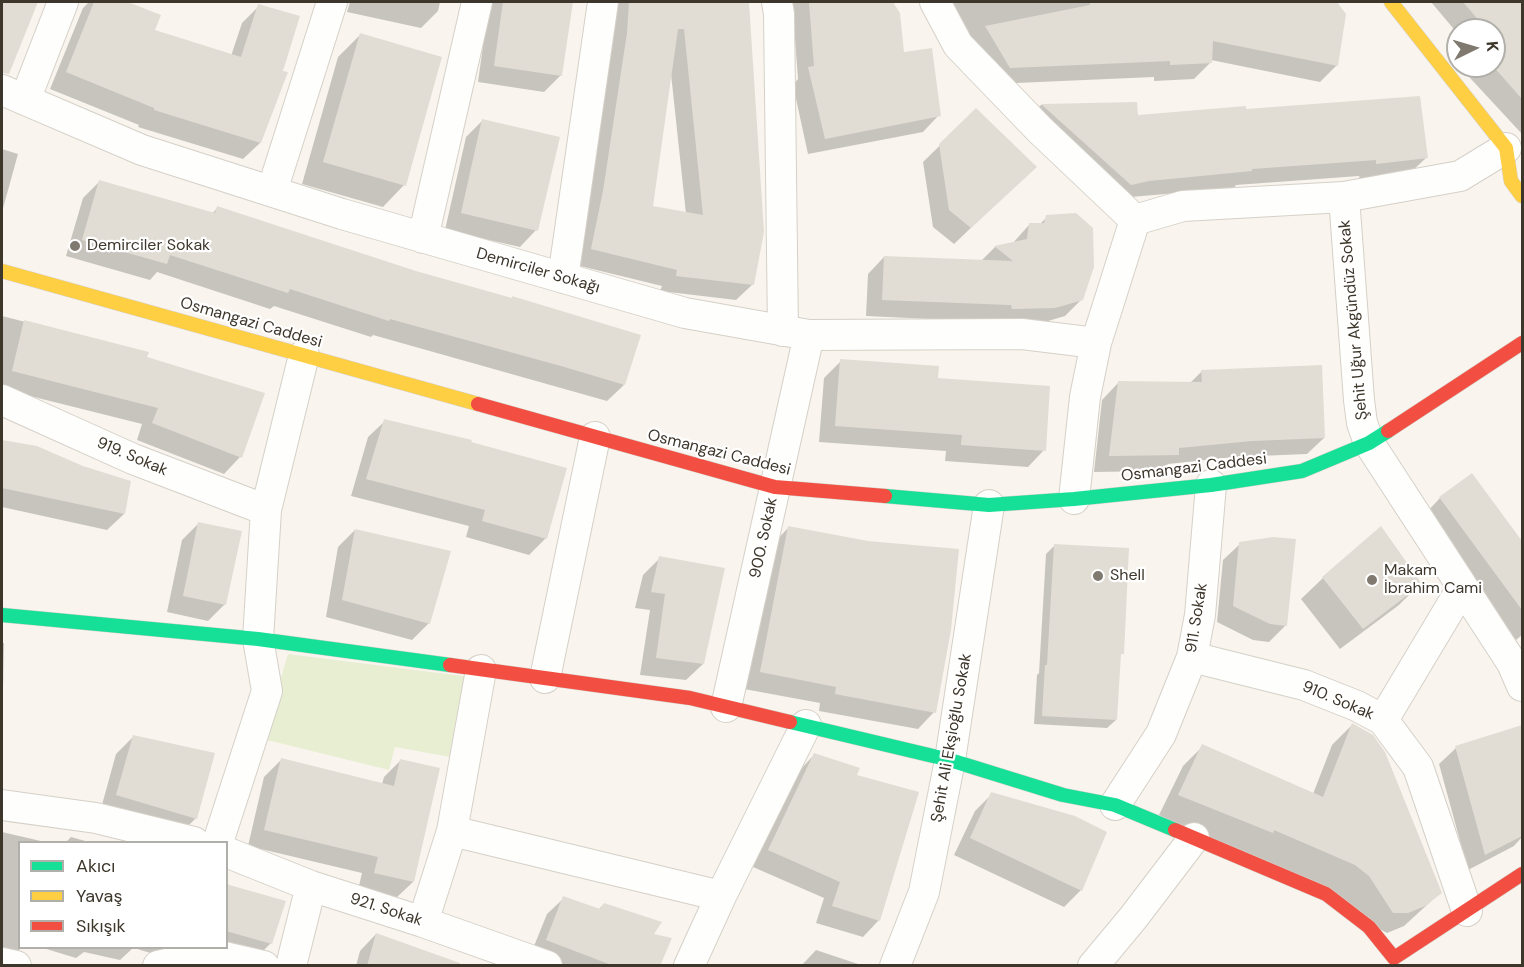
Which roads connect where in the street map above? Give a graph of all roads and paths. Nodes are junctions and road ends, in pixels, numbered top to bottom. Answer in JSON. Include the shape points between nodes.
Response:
{"nodes":[{"id":1,"x":63,"y":2,"type":"edge"},
{"id":2,"x":332,"y":2,"type":"edge"},
{"id":3,"x":477,"y":2,"type":"edge"},
{"id":4,"x":603,"y":2,"type":"edge"},
{"id":5,"x":777,"y":2,"type":"edge"},
{"id":6,"x":935,"y":2,"type":"edge"},
{"id":7,"x":1391,"y":2,"type":"edge"},
{"id":8,"x":13,"y":95,"type":"edge"},
{"id":9,"x":1514,"y":151,"type":"edge"},
{"id":10,"x":272,"y":191,"type":"junction"},
{"id":11,"x":1344,"y":196,"type":"junction"},
{"id":12,"x":1522,"y":196,"type":"edge"},
{"id":13,"x":1135,"y":220,"type":"junction"},
{"id":14,"x":423,"y":238,"type":"junction"},
{"id":15,"x":2,"y":272,"type":"edge"},
{"id":16,"x":562,"y":278,"type":"junction"},
{"id":17,"x":796,"y":333,"type":"junction"},
{"id":18,"x":1096,"y":343,"type":"junction"},
{"id":19,"x":1519,"y":352,"type":"edge"},
{"id":20,"x":304,"y":355,"type":"junction"},
{"id":21,"x":2,"y":400,"type":"edge"},
{"id":22,"x":595,"y":437,"type":"junction"},
{"id":23,"x":1369,"y":443,"type":"junction"},
{"id":24,"x":1211,"y":485,"type":"junction"},
{"id":25,"x":775,"y":487,"type":"junction"},
{"id":26,"x":1074,"y":499,"type":"junction"},
{"id":27,"x":989,"y":504,"type":"junction"},
{"id":28,"x":266,"y":510,"type":"junction"},
{"id":29,"x":1462,"y":588,"type":"junction"},
{"id":30,"x":2,"y":615,"type":"edge"},
{"id":31,"x":258,"y":639,"type":"junction"},
{"id":32,"x":1192,"y":657,"type":"junction"},
{"id":33,"x":481,"y":670,"type":"junction"},
{"id":34,"x":545,"y":678,"type":"junction"},
{"id":35,"x":1522,"y":686,"type":"edge"},
{"id":36,"x":726,"y":707,"type":"junction"},
{"id":37,"x":1383,"y":720,"type":"junction"},
{"id":38,"x":806,"y":725,"type":"junction"},
{"id":39,"x":950,"y":760,"type":"junction"},
{"id":40,"x":2,"y":805,"type":"edge"},
{"id":41,"x":1115,"y":805,"type":"junction"},
{"id":42,"x":452,"y":831,"type":"junction"},
{"id":43,"x":1194,"y":838,"type":"junction"},
{"id":44,"x":186,"y":841,"type":"edge"},
{"id":45,"x":219,"y":841,"type":"edge"},
{"id":46,"x":228,"y":853,"type":"edge"},
{"id":47,"x":1522,"y":874,"type":"edge"},
{"id":48,"x":311,"y":886,"type":"junction"},
{"id":49,"x":720,"y":896,"type":"junction"},
{"id":50,"x":1467,"y":911,"type":"junction"},
{"id":51,"x":423,"y":922,"type":"junction"},
{"id":52,"x":2,"y":963,"type":"edge"},
{"id":53,"x":15,"y":966,"type":"edge"},
{"id":54,"x":158,"y":966,"type":"edge"},
{"id":55,"x":264,"y":966,"type":"edge"},
{"id":56,"x":291,"y":966,"type":"edge"},
{"id":57,"x":547,"y":966,"type":"edge"},
{"id":58,"x":689,"y":966,"type":"edge"},
{"id":59,"x":895,"y":966,"type":"edge"},
{"id":60,"x":1093,"y":966,"type":"edge"}],
"edges":[{"from":1,"to":8,"type":"street"},
{"from":2,"to":10,"type":"street"},
{"from":3,"to":14,"type":"street"},
{"from":4,"to":16,"type":"street"},
{"from":5,"to":17,"type":"street","name":"900. Sokak"},
{"from":6,"to":13,"type":"street","via":[[958,45]]},
{"from":7,"to":9,"type":"street"},
{"from":8,"to":10,"type":"street","name":"Demirciler Sokağı","via":[[142,150]]},
{"from":9,"to":11,"type":"street","via":[[1461,176]]},
{"from":9,"to":12,"type":"street","via":[[1511,180]]},
{"from":10,"to":14,"type":"street","name":"Demirciler Sokağı"},
{"from":11,"to":13,"type":"street","via":[[1183,206]]},
{"from":11,"to":23,"type":"street","name":"Şehit Uğur Akgündüz Sokak","via":[[1359,400]]},
{"from":13,"to":18,"type":"street"},
{"from":14,"to":16,"type":"street","name":"Demirciler Sokağı"},
{"from":15,"to":20,"type":"street","name":"Osmangazi Caddesi"},
{"from":16,"to":17,"type":"street","name":"Demirciler Sokağı","via":[[685,313]]},
{"from":17,"to":18,"type":"street","name":"Demirciler Sokağı","via":[[1022,334]]},
{"from":17,"to":25,"type":"street","name":"900. Sokak"},
{"from":18,"to":26,"type":"street","via":[[1085,397]]},
{"from":19,"to":23,"type":"street","name":"Osmangazi Caddesi"},
{"from":20,"to":22,"type":"street","name":"Osmangazi Caddesi"},
{"from":20,"to":28,"type":"street"},
{"from":21,"to":28,"type":"street","name":"919. Sokak","via":[[134,459]]},
{"from":22,"to":25,"type":"street","name":"Osmangazi Caddesi"},
{"from":22,"to":34,"type":"street"},
{"from":23,"to":24,"type":"street","name":"Osmangazi Caddesi","via":[[1302,471]]},
{"from":23,"to":29,"type":"street","name":"Şehit Uğur Akgündüz Sokak"},
{"from":24,"to":26,"type":"street","name":"Osmangazi Caddesi"},
{"from":24,"to":32,"type":"street","name":"911. Sokak","via":[[1200,615]]},
{"from":25,"to":27,"type":"street","name":"Osmangazi Caddesi"},
{"from":25,"to":36,"type":"street","name":"900. Sokak"},
{"from":26,"to":27,"type":"street","name":"Osmangazi Caddesi"},
{"from":27,"to":39,"type":"street","name":"Şehit Ali Ekşioğlu Sokak"},
{"from":28,"to":31,"type":"street"},
{"from":29,"to":35,"type":"street","name":"Şehit Uğur Akgündüz Sokak","via":[[1512,663]]},
{"from":29,"to":37,"type":"street"},
{"from":30,"to":31,"type":"street"},
{"from":31,"to":33,"type":"street"},
{"from":31,"to":45,"type":"street","via":[[267,691]]},
{"from":32,"to":37,"type":"street","name":"910. Sokak","via":[[1304,685]]},
{"from":32,"to":41,"type":"street","name":"911. Sokak","via":[[1161,734]]},
{"from":33,"to":34,"type":"street"},
{"from":33,"to":42,"type":"street"},
{"from":34,"to":36,"type":"street","via":[[690,698]]},
{"from":36,"to":38,"type":"street"},
{"from":37,"to":50,"type":"street","name":"910. Sokak","via":[[1418,767]]},
{"from":38,"to":39,"type":"street"},
{"from":38,"to":49,"type":"street"},
{"from":39,"to":41,"type":"street","via":[[1063,795]]},
{"from":39,"to":59,"type":"street","name":"Şehit Ali Ekşioğlu Sokak","via":[[924,892]]},
{"from":40,"to":44,"type":"street","via":[[96,818]]},
{"from":41,"to":43,"type":"street"},
{"from":42,"to":49,"type":"street"},
{"from":42,"to":51,"type":"street"},
{"from":43,"to":50,"type":"street","via":[[1326,894],[1369,927],[1394,958]]},
{"from":43,"to":60,"type":"street"},
{"from":46,"to":48,"type":"street","name":"921. Sokak"},
{"from":47,"to":50,"type":"street"},
{"from":48,"to":51,"type":"street","name":"921. Sokak"},
{"from":48,"to":56,"type":"street"},
{"from":49,"to":58,"type":"street"},
{"from":51,"to":57,"type":"street","name":"921. Sokak"},
{"from":52,"to":53,"type":"street"},
{"from":54,"to":55,"type":"street","via":[[212,954]]}]}
